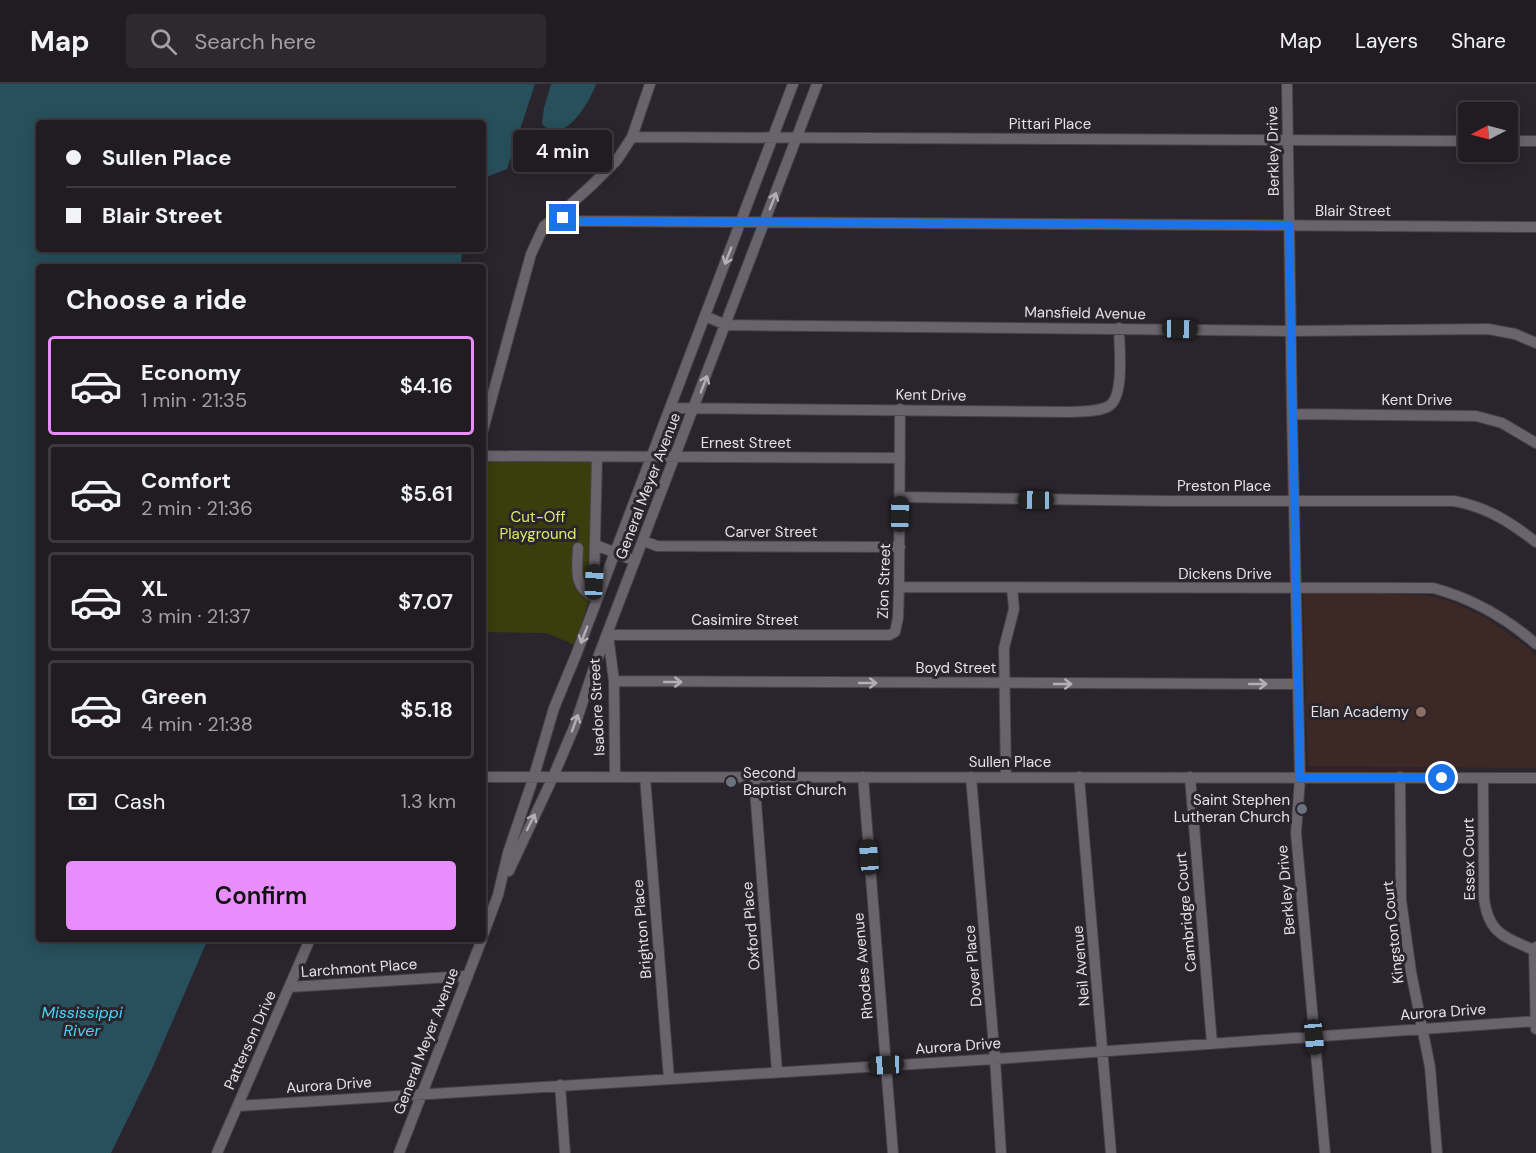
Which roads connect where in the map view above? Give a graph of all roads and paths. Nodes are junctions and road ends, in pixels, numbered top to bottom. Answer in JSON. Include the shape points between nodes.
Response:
{"nodes":[{"id":1,"x":650,"y":84,"type":"edge"},
{"id":2,"x":793,"y":84,"type":"edge"},
{"id":3,"x":817,"y":84,"type":"edge"},
{"id":4,"x":1287,"y":84,"type":"edge"},
{"id":5,"x":632,"y":137,"type":"junction"},
{"id":6,"x":773,"y":138,"type":"junction"},
{"id":7,"x":798,"y":138,"type":"junction"},
{"id":8,"x":1288,"y":141,"type":"junction"},
{"id":9,"x":1458,"y":141,"type":"edge"},
{"id":10,"x":1518,"y":141,"type":"edge"},
{"id":11,"x":1536,"y":141,"type":"edge"},
{"id":12,"x":560,"y":215,"type":"junction"},
{"id":13,"x":741,"y":221,"type":"junction"},
{"id":14,"x":765,"y":221,"type":"junction"},
{"id":15,"x":1289,"y":225,"type":"junction"},
{"id":16,"x":1536,"y":227,"type":"edge"},
{"id":17,"x":705,"y":316,"type":"junction"},
{"id":18,"x":726,"y":325,"type":"junction"},
{"id":19,"x":1119,"y":328,"type":"junction"},
{"id":20,"x":1290,"y":331,"type":"junction"},
{"id":21,"x":1536,"y":343,"type":"edge"},
{"id":22,"x":695,"y":407,"type":"junction"},
{"id":23,"x":670,"y":408,"type":"junction"},
{"id":24,"x":900,"y":409,"type":"junction"},
{"id":25,"x":1292,"y":414,"type":"junction"},
{"id":26,"x":486,"y":419,"type":"edge"},
{"id":27,"x":1536,"y":443,"type":"edge"},
{"id":28,"x":486,"y":456,"type":"edge"},
{"id":29,"x":597,"y":457,"type":"junction"},
{"id":30,"x":652,"y":457,"type":"junction"},
{"id":31,"x":674,"y":458,"type":"junction"},
{"id":32,"x":900,"y":459,"type":"junction"},
{"id":33,"x":900,"y":497,"type":"junction"},
{"id":34,"x":1294,"y":501,"type":"junction"},
{"id":35,"x":644,"y":542,"type":"junction"},
{"id":36,"x":1536,"y":542,"type":"edge"},
{"id":37,"x":596,"y":545,"type":"junction"},
{"id":38,"x":900,"y":547,"type":"junction"},
{"id":39,"x":578,"y":548,"type":"dead end"},
{"id":40,"x":615,"y":552,"type":"junction"},
{"id":41,"x":635,"y":561,"type":"junction"},
{"id":42,"x":899,"y":587,"type":"junction"},
{"id":43,"x":1012,"y":588,"type":"junction"},
{"id":44,"x":1295,"y":589,"type":"junction"},
{"id":45,"x":597,"y":599,"type":"junction"},
{"id":46,"x":608,"y":635,"type":"junction"},
{"id":47,"x":882,"y":635,"type":"joint"},
{"id":48,"x":1536,"y":644,"type":"edge"},
{"id":49,"x":576,"y":655,"type":"junction"},
{"id":50,"x":595,"y":665,"type":"junction"},
{"id":51,"x":614,"y":681,"type":"junction"},
{"id":52,"x":1004,"y":684,"type":"junction"},
{"id":53,"x":1298,"y":684,"type":"junction"},
{"id":54,"x":486,"y":777,"type":"edge"},
{"id":55,"x":534,"y":777,"type":"junction"},
{"id":56,"x":553,"y":777,"type":"junction"},
{"id":57,"x":615,"y":777,"type":"junction"},
{"id":58,"x":645,"y":777,"type":"junction"},
{"id":59,"x":754,"y":777,"type":"junction"},
{"id":60,"x":863,"y":777,"type":"junction"},
{"id":61,"x":971,"y":777,"type":"junction"},
{"id":62,"x":1006,"y":777,"type":"junction"},
{"id":63,"x":1079,"y":777,"type":"junction"},
{"id":64,"x":1190,"y":777,"type":"junction"},
{"id":65,"x":1400,"y":777,"type":"junction"},
{"id":66,"x":1300,"y":778,"type":"junction"},
{"id":67,"x":1483,"y":778,"type":"junction"},
{"id":68,"x":1536,"y":778,"type":"edge"},
{"id":69,"x":498,"y":895,"type":"junction"},
{"id":70,"x":486,"y":926,"type":"edge"},
{"id":71,"x":309,"y":942,"type":"edge"},
{"id":72,"x":480,"y":942,"type":"edge"},
{"id":73,"x":1535,"y":948,"type":"edge"},
{"id":74,"x":467,"y":976,"type":"junction"},
{"id":75,"x":290,"y":987,"type":"junction"},
{"id":76,"x":1536,"y":1021,"type":"edge"},
{"id":77,"x":1423,"y":1028,"type":"junction"},
{"id":78,"x":1536,"y":1029,"type":"edge"},
{"id":79,"x":1314,"y":1037,"type":"junction"},
{"id":80,"x":1212,"y":1044,"type":"junction"},
{"id":81,"x":1103,"y":1051,"type":"junction"},
{"id":82,"x":996,"y":1059,"type":"junction"},
{"id":83,"x":886,"y":1065,"type":"junction"},
{"id":84,"x":777,"y":1071,"type":"junction"},
{"id":85,"x":669,"y":1079,"type":"junction"},
{"id":86,"x":560,"y":1085,"type":"junction"},
{"id":87,"x":421,"y":1094,"type":"junction"},
{"id":88,"x":238,"y":1106,"type":"junction"},
{"id":89,"x":217,"y":1153,"type":"edge"},
{"id":90,"x":399,"y":1153,"type":"edge"},
{"id":91,"x":565,"y":1153,"type":"edge"},
{"id":92,"x":893,"y":1153,"type":"edge"},
{"id":93,"x":1001,"y":1153,"type":"edge"},
{"id":94,"x":1111,"y":1153,"type":"edge"},
{"id":95,"x":1325,"y":1153,"type":"edge"},
{"id":96,"x":1437,"y":1153,"type":"edge"}],
"edges":[{"from":1,"to":5,"type":"street"},
{"from":2,"to":6,"type":"street","name":"General Meyer Avenue"},
{"from":3,"to":7,"type":"street","name":"General Meyer Avenue"},
{"from":4,"to":8,"type":"street","name":"Berkley Drive"},
{"from":5,"to":6,"type":"street","name":"Pittari Place"},
{"from":5,"to":12,"type":"street","via":[[606,172]]},
{"from":6,"to":7,"type":"street","name":"Pittari Place"},
{"from":6,"to":13,"type":"street","name":"General Meyer Avenue"},
{"from":7,"to":8,"type":"street","name":"Pittari Place"},
{"from":14,"to":7,"type":"street","name":"General Meyer Avenue","one_way":true},
{"from":8,"to":9,"type":"street","name":"Pittari Place"},
{"from":8,"to":15,"type":"street","name":"Berkley Drive"},
{"from":10,"to":11,"type":"street"},
{"from":12,"to":13,"type":"street","name":"Blair Street","via":[[577,221]]},
{"from":12,"to":26,"type":"street","via":[[544,226],[533,248]]},
{"from":13,"to":14,"type":"street","name":"Blair Street"},
{"from":13,"to":17,"type":"street","name":"General Meyer Avenue","one_way":true},
{"from":14,"to":15,"type":"street","name":"Blair Street"},
{"from":14,"to":18,"type":"street","name":"General Meyer Avenue"},
{"from":15,"to":16,"type":"street","name":"Blair Street"},
{"from":15,"to":20,"type":"street","name":"Berkley Drive"},
{"from":17,"to":18,"type":"street","name":"Mansfield Avenue"},
{"from":17,"to":23,"type":"street","name":"General Meyer Avenue"},
{"from":18,"to":19,"type":"street","name":"Mansfield Avenue"},
{"from":22,"to":18,"type":"street","name":"General Meyer Avenue","one_way":true},
{"from":19,"to":20,"type":"street","name":"Mansfield Avenue"},
{"from":19,"to":24,"type":"street","name":"Kent Drive","via":[[1119,385],[1114,402],[1105,408],[1072,412]]},
{"from":20,"to":21,"type":"street","name":"Mansfield Avenue","via":[[1488,329]]},
{"from":20,"to":25,"type":"street","name":"Berkley Drive"},
{"from":22,"to":23,"type":"street","name":"Kent Drive"},
{"from":22,"to":24,"type":"street","name":"Kent Drive"},
{"from":22,"to":31,"type":"street","name":"General Meyer Avenue"},
{"from":23,"to":30,"type":"street","name":"General Meyer Avenue"},
{"from":24,"to":32,"type":"street","name":"Zion Street"},
{"from":25,"to":27,"type":"street","name":"Kent Drive","via":[[1476,416],[1502,423]]},
{"from":25,"to":34,"type":"street","name":"Berkley Drive"},
{"from":28,"to":29,"type":"street","name":"Ernest Street"},
{"from":29,"to":30,"type":"street","name":"Ernest Street"},
{"from":29,"to":37,"type":"street"},
{"from":30,"to":31,"type":"street","name":"Ernest Street"},
{"from":30,"to":40,"type":"street","name":"General Meyer Avenue"},
{"from":31,"to":32,"type":"street","name":"Ernest Street"},
{"from":31,"to":35,"type":"street","name":"General Meyer Avenue"},
{"from":32,"to":33,"type":"street","name":"Zion Street"},
{"from":33,"to":34,"type":"street","name":"Preston Place"},
{"from":33,"to":38,"type":"street","name":"Zion Street"},
{"from":34,"to":36,"type":"street","name":"Preston Place","via":[[1454,501],[1494,513]]},
{"from":34,"to":44,"type":"street","name":"Berkley Drive"},
{"from":35,"to":38,"type":"street","name":"Carver Street","via":[[657,546]]},
{"from":35,"to":41,"type":"street","name":"General Meyer Avenue"},
{"from":37,"to":40,"type":"street"},
{"from":37,"to":45,"type":"street"},
{"from":38,"to":42,"type":"street","name":"Zion Street"},
{"from":39,"to":45,"type":"street","via":[[580,585]]},
{"from":40,"to":41,"type":"street"},
{"from":40,"to":45,"type":"street","name":"General Meyer Avenue"},
{"from":41,"to":46,"type":"street","name":"General Meyer Avenue"},
{"from":42,"to":43,"type":"street","name":"Dickens Drive"},
{"from":42,"to":47,"type":"street","name":"Zion Street","via":[[897,629],[893,634]]},
{"from":43,"to":44,"type":"street","name":"Dickens Drive"},
{"from":43,"to":52,"type":"street","via":[[1014,609],[1004,648]]},
{"from":44,"to":48,"type":"street","name":"Dickens Drive","via":[[1433,588],[1483,608]]},
{"from":44,"to":53,"type":"street","name":"Berkley Drive"},
{"from":45,"to":49,"type":"street","name":"General Meyer Avenue","one_way":true},
{"from":46,"to":47,"type":"street","name":"Casimire Street"},
{"from":46,"to":50,"type":"street","name":"General Meyer Avenue"},
{"from":46,"to":51,"type":"street","name":"Isadore Street"},
{"from":49,"to":50,"type":"street"},
{"from":49,"to":55,"type":"street","name":"General Meyer Avenue","via":[[554,708]]},
{"from":56,"to":50,"type":"street","name":"General Meyer Avenue","one_way":true},
{"from":51,"to":52,"type":"street","name":"Boyd Street","one_way":true},
{"from":51,"to":57,"type":"street","name":"Isadore Street"},
{"from":52,"to":53,"type":"street","name":"Boyd Street","one_way":true},
{"from":52,"to":62,"type":"street"},
{"from":53,"to":66,"type":"street","name":"Berkley Drive"},
{"from":54,"to":55,"type":"street","name":"Sullen Place"},
{"from":55,"to":56,"type":"street","name":"Sullen Place"},
{"from":55,"to":69,"type":"street","name":"General Meyer Avenue"},
{"from":56,"to":57,"type":"street","name":"Sullen Place"},
{"from":69,"to":56,"type":"street","name":"General Meyer Avenue","one_way":true},
{"from":57,"to":58,"type":"street","name":"Sullen Place"},
{"from":58,"to":59,"type":"street","name":"Sullen Place"},
{"from":58,"to":85,"type":"street","name":"Brighton Place"},
{"from":59,"to":60,"type":"street","name":"Sullen Place"},
{"from":59,"to":84,"type":"street","name":"Oxford Place"},
{"from":60,"to":61,"type":"street","name":"Sullen Place"},
{"from":60,"to":83,"type":"street","name":"Rhodes Avenue"},
{"from":61,"to":62,"type":"street","name":"Sullen Place"},
{"from":61,"to":82,"type":"street","name":"Dover Place"},
{"from":62,"to":63,"type":"street","name":"Sullen Place"},
{"from":63,"to":64,"type":"street","name":"Sullen Place"},
{"from":63,"to":81,"type":"street","name":"Neil Avenue"},
{"from":64,"to":66,"type":"street","name":"Sullen Place"},
{"from":64,"to":80,"type":"street","name":"Cambridge Court"},
{"from":65,"to":66,"type":"street","name":"Sullen Place"},
{"from":65,"to":67,"type":"street","name":"Sullen Place"},
{"from":65,"to":77,"type":"street","name":"Kingston Court","via":[[1401,900]]},
{"from":66,"to":79,"type":"street","name":"Berkley Drive","via":[[1296,833]]},
{"from":67,"to":68,"type":"street","name":"Sullen Place"},
{"from":67,"to":73,"type":"street","name":"Essex Court","via":[[1487,915],[1499,934]]},
{"from":69,"to":70,"type":"street","name":"General Meyer Avenue"},
{"from":71,"to":75,"type":"street","name":"Patterson Drive"},
{"from":72,"to":74,"type":"street","name":"General Meyer Avenue"},
{"from":73,"to":76,"type":"street"},
{"from":74,"to":75,"type":"street","name":"Larchmont Place"},
{"from":74,"to":87,"type":"street","name":"General Meyer Avenue"},
{"from":75,"to":88,"type":"street","name":"Patterson Drive"},
{"from":76,"to":77,"type":"street","name":"Aurora Drive"},
{"from":76,"to":78,"type":"street"},
{"from":77,"to":79,"type":"street","name":"Aurora Drive"},
{"from":77,"to":96,"type":"street","name":"Kingston Court"},
{"from":79,"to":80,"type":"street","name":"Aurora Drive"},
{"from":79,"to":95,"type":"street","name":"Berkley Drive"},
{"from":80,"to":81,"type":"street","name":"Aurora Drive"},
{"from":81,"to":82,"type":"street","name":"Aurora Drive"},
{"from":81,"to":94,"type":"street","name":"Neil Avenue"},
{"from":82,"to":83,"type":"street","name":"Aurora Drive"},
{"from":82,"to":93,"type":"street","name":"Dover Place"},
{"from":83,"to":84,"type":"street","name":"Aurora Drive"},
{"from":83,"to":92,"type":"street","name":"Rhodes Avenue"},
{"from":84,"to":85,"type":"street","name":"Aurora Drive"},
{"from":85,"to":86,"type":"street","name":"Aurora Drive"},
{"from":86,"to":87,"type":"street","name":"Aurora Drive"},
{"from":86,"to":91,"type":"street"},
{"from":87,"to":88,"type":"street","name":"Aurora Drive"},
{"from":87,"to":90,"type":"street","name":"General Meyer Avenue"},
{"from":88,"to":89,"type":"street","name":"Patterson Drive"}]}
